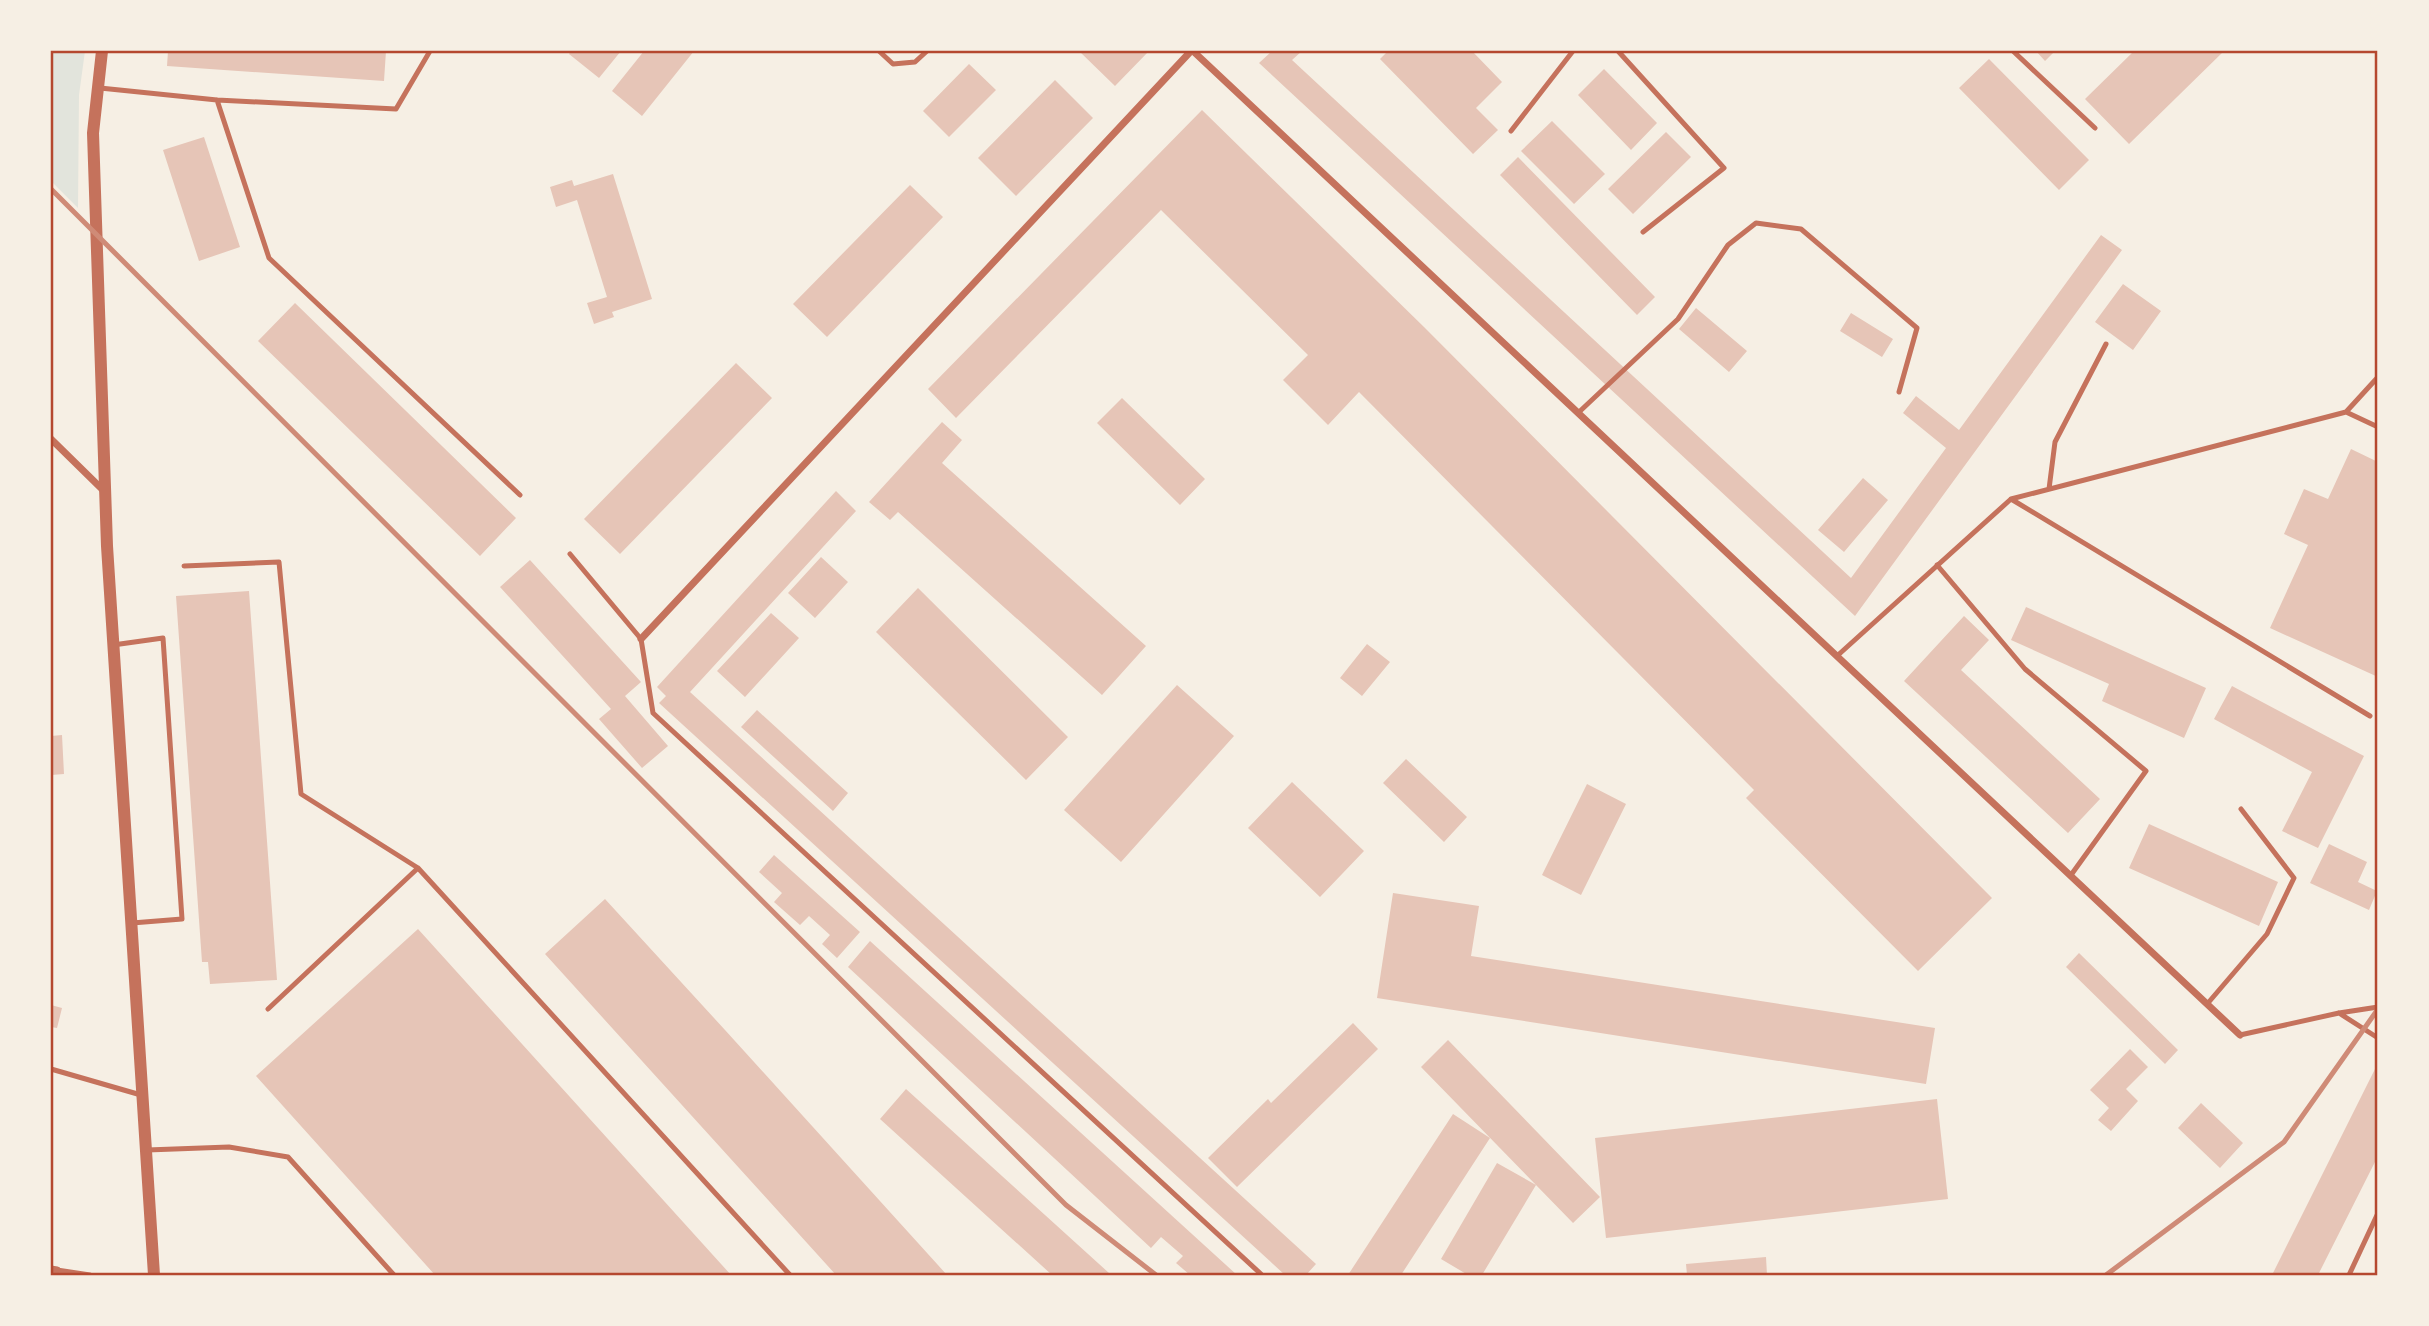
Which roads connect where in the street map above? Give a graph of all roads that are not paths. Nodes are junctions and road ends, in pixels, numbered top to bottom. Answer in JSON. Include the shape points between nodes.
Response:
{"nodes":[{"id":1,"x":102,"y":51,"type":"edge"},
{"id":2,"x":430,"y":51,"type":"edge"},
{"id":3,"x":879,"y":51,"type":"edge"},
{"id":4,"x":927,"y":51,"type":"edge"},
{"id":5,"x":1192,"y":51,"type":"edge"},
{"id":6,"x":1573,"y":51,"type":"edge"},
{"id":7,"x":1618,"y":51,"type":"edge"},
{"id":8,"x":2013,"y":51,"type":"edge"},
{"id":9,"x":97,"y":88,"type":"junction"},
{"id":10,"x":217,"y":100,"type":"junction"},
{"id":11,"x":2095,"y":128,"type":"dead end"},
{"id":12,"x":1511,"y":131,"type":"dead end"},
{"id":13,"x":1643,"y":232,"type":"dead end"},
{"id":14,"x":2106,"y":344,"type":"dead end"},
{"id":15,"x":2378,"y":377,"type":"edge"},
{"id":16,"x":1899,"y":393,"type":"dead end"},
{"id":17,"x":2346,"y":412,"type":"junction"},
{"id":18,"x":1578,"y":413,"type":"junction"},
{"id":19,"x":2378,"y":427,"type":"edge"},
{"id":20,"x":51,"y":439,"type":"edge"},
{"id":21,"x":2049,"y":489,"type":"junction"},
{"id":22,"x":105,"y":493,"type":"junction"},
{"id":23,"x":520,"y":495,"type":"dead end"},
{"id":24,"x":2011,"y":499,"type":"junction"},
{"id":25,"x":570,"y":554,"type":"dead end"},
{"id":26,"x":1937,"y":565,"type":"junction"},
{"id":27,"x":184,"y":566,"type":"dead end"},
{"id":28,"x":641,"y":639,"type":"junction"},
{"id":29,"x":113,"y":645,"type":"junction"},
{"id":30,"x":1837,"y":656,"type":"junction"},
{"id":31,"x":2370,"y":716,"type":"dead end"},
{"id":32,"x":2241,"y":809,"type":"dead end"},
{"id":33,"x":418,"y":868,"type":"junction"},
{"id":34,"x":2071,"y":875,"type":"junction"},
{"id":35,"x":131,"y":923,"type":"junction"},
{"id":36,"x":2208,"y":1003,"type":"junction"},
{"id":37,"x":2378,"y":1007,"type":"edge"},
{"id":38,"x":268,"y":1009,"type":"dead end"},
{"id":39,"x":2339,"y":1013,"type":"junction"},
{"id":40,"x":2240,"y":1035,"type":"joint"},
{"id":41,"x":2378,"y":1038,"type":"edge"},
{"id":42,"x":51,"y":1069,"type":"edge"},
{"id":43,"x":141,"y":1095,"type":"junction"},
{"id":44,"x":145,"y":1150,"type":"junction"},
{"id":45,"x":2378,"y":1213,"type":"edge"},
{"id":46,"x":58,"y":1271,"type":"edge"},
{"id":47,"x":90,"y":1275,"type":"edge"},
{"id":48,"x":154,"y":1275,"type":"edge"},
{"id":49,"x":394,"y":1275,"type":"edge"},
{"id":50,"x":790,"y":1275,"type":"edge"},
{"id":51,"x":1262,"y":1275,"type":"edge"},
{"id":52,"x":2348,"y":1275,"type":"edge"}],
"edges":[{"from":1,"to":9,"type":"street"},
{"from":2,"to":10,"type":"lane","via":[[396,108]]},
{"from":3,"to":4,"type":"lane","via":[[893,64],[915,62]]},
{"from":5,"to":18,"type":"street"},
{"from":5,"to":28,"type":"street"},
{"from":6,"to":12,"type":"lane"},
{"from":7,"to":13,"type":"lane","via":[[1724,168]]},
{"from":8,"to":11,"type":"lane"},
{"from":9,"to":10,"type":"lane"},
{"from":9,"to":22,"type":"street","via":[[93,133]]},
{"from":10,"to":23,"type":"lane","via":[[269,258]]},
{"from":14,"to":21,"type":"lane","via":[[2055,442]]},
{"from":15,"to":17,"type":"lane"},
{"from":16,"to":18,"type":"lane","via":[[1917,328],[1801,229],[1756,223],[1728,245],[1678,319]]},
{"from":17,"to":19,"type":"lane"},
{"from":17,"to":21,"type":"lane"},
{"from":18,"to":30,"type":"street"},
{"from":20,"to":22,"type":"street"},
{"from":21,"to":24,"type":"lane"},
{"from":22,"to":29,"type":"street"},
{"from":24,"to":26,"type":"lane"},
{"from":24,"to":31,"type":"lane"},
{"from":25,"to":28,"type":"lane"},
{"from":26,"to":30,"type":"lane"},
{"from":26,"to":34,"type":"lane","via":[[2025,669],[2146,771]]},
{"from":27,"to":33,"type":"lane","via":[[279,562],[302,794]]},
{"from":28,"to":51,"type":"lane","via":[[653,713]]},
{"from":29,"to":35,"type":"street"},
{"from":29,"to":35,"type":"lane","via":[[163,638],[182,919]]},
{"from":30,"to":34,"type":"street"},
{"from":32,"to":36,"type":"lane","via":[[2294,878],[2267,934]]},
{"from":33,"to":38,"type":"lane"},
{"from":33,"to":50,"type":"lane"},
{"from":34,"to":36,"type":"street"},
{"from":35,"to":43,"type":"street"},
{"from":36,"to":40,"type":"street"},
{"from":37,"to":39,"type":"lane"},
{"from":39,"to":40,"type":"lane"},
{"from":39,"to":41,"type":"lane"},
{"from":42,"to":43,"type":"lane"},
{"from":43,"to":44,"type":"street"},
{"from":44,"to":48,"type":"street"},
{"from":44,"to":49,"type":"lane","via":[[229,1147],[288,1157]]},
{"from":45,"to":52,"type":"lane"},
{"from":46,"to":47,"type":"lane"}]}
